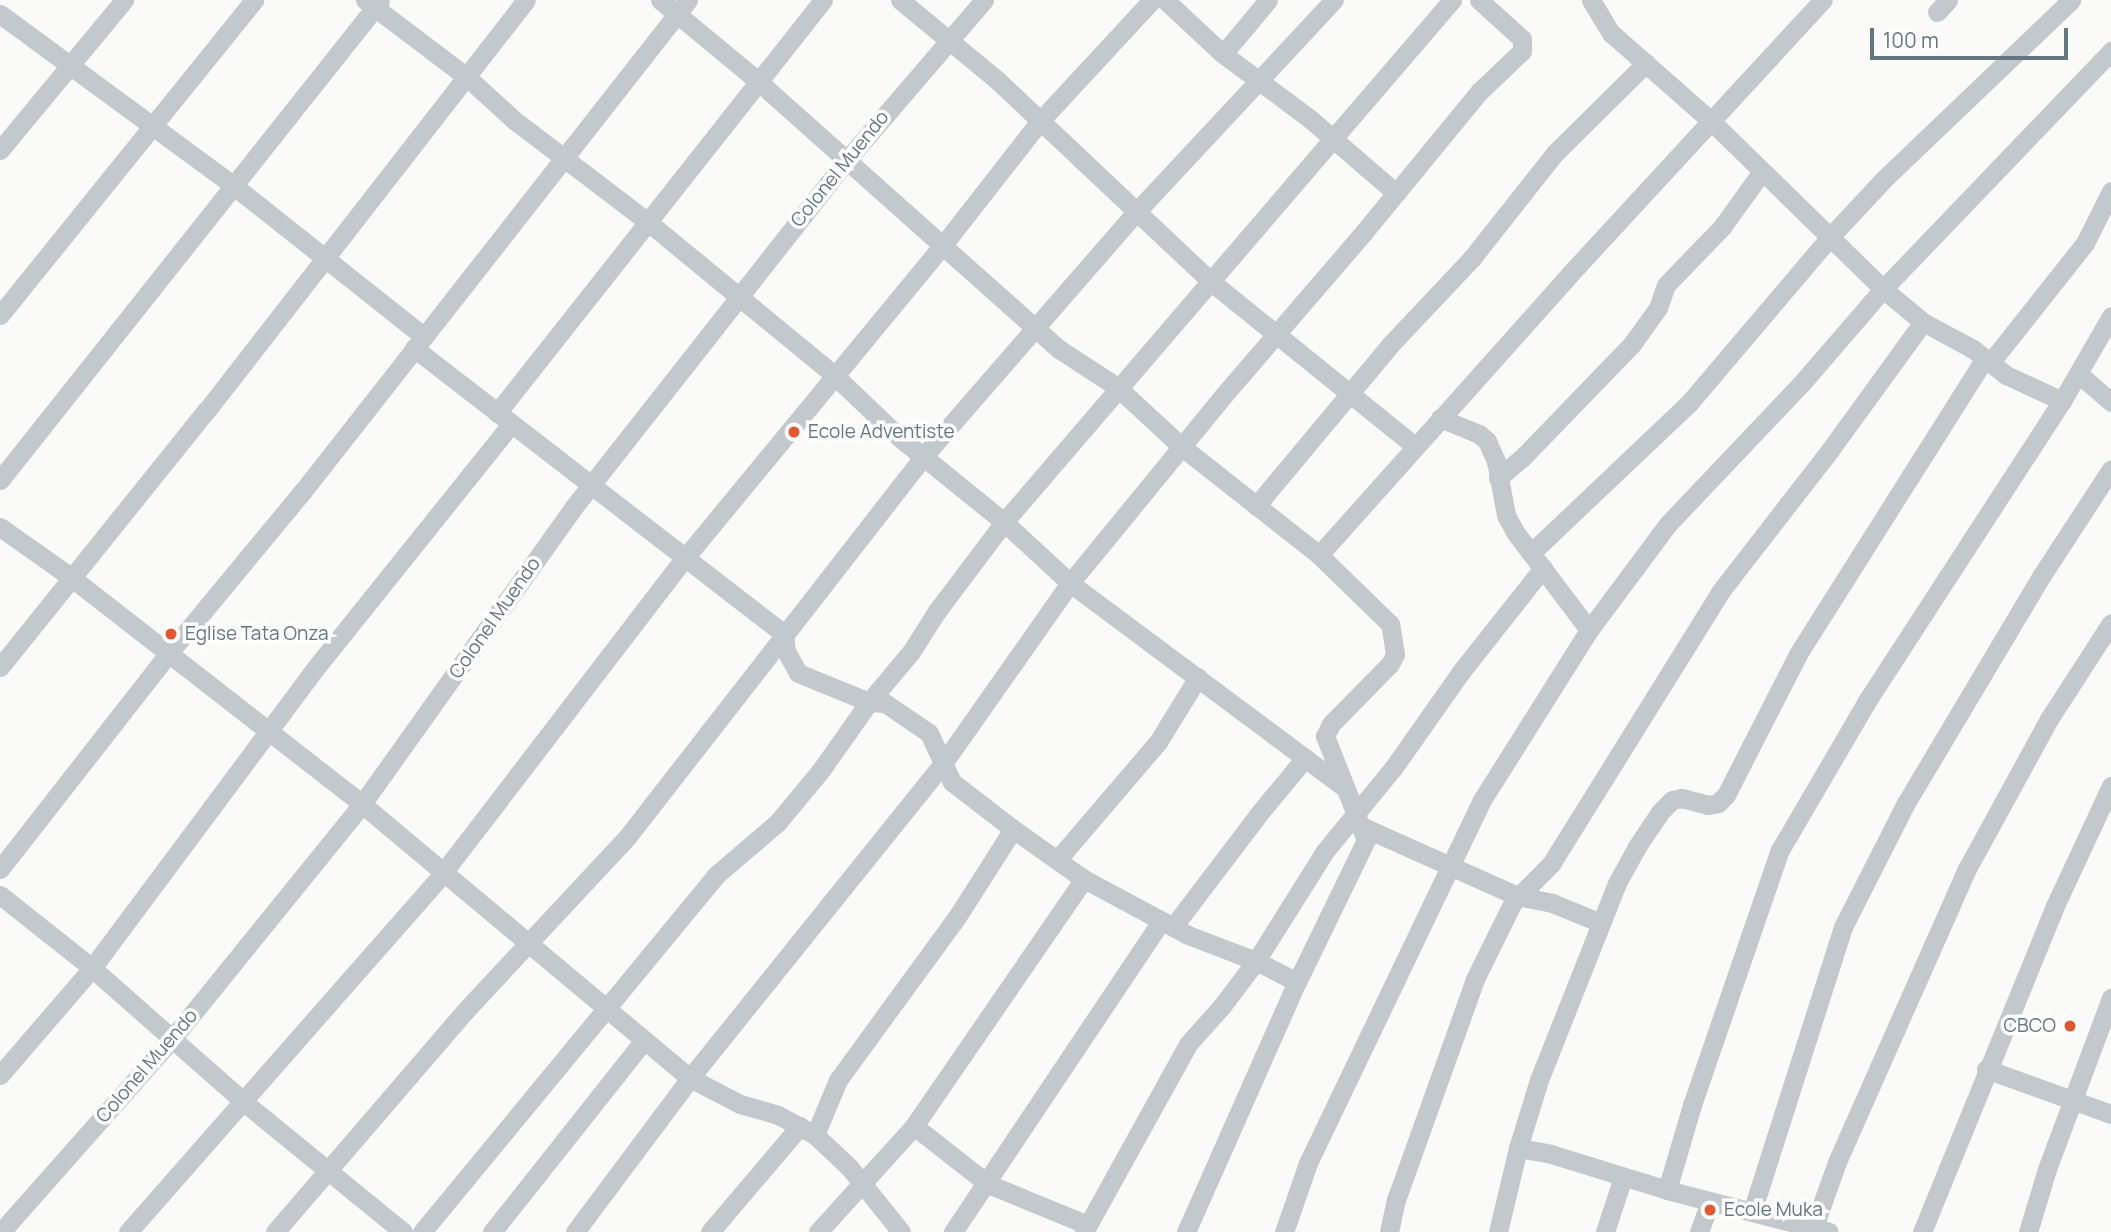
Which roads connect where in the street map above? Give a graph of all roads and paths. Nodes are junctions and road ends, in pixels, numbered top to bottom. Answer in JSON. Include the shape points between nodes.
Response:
{"nodes":[{"id":1,"x":124,"y":0,"type":"edge"},
{"id":2,"x":254,"y":0,"type":"edge"},
{"id":3,"x":526,"y":0,"type":"edge"},
{"id":4,"x":660,"y":0,"type":"edge"},
{"id":5,"x":822,"y":0,"type":"edge"},
{"id":6,"x":900,"y":0,"type":"edge"},
{"id":7,"x":984,"y":0,"type":"edge"},
{"id":8,"x":1152,"y":0,"type":"edge"},
{"id":9,"x":1165,"y":0,"type":"edge"},
{"id":10,"x":1268,"y":0,"type":"edge"},
{"id":11,"x":1334,"y":0,"type":"edge"},
{"id":12,"x":1452,"y":0,"type":"edge"},
{"id":13,"x":1479,"y":0,"type":"edge"},
{"id":14,"x":1591,"y":0,"type":"edge"},
{"id":15,"x":1823,"y":0,"type":"edge"},
{"id":16,"x":2071,"y":0,"type":"edge"},
{"id":17,"x":373,"y":3,"type":"edge"},
{"id":18,"x":682,"y":8,"type":"edge"},
{"id":19,"x":0,"y":14,"type":"edge"},
{"id":20,"x":948,"y":39,"type":"junction"},
{"id":21,"x":2111,"y":51,"type":"edge"},
{"id":22,"x":1223,"y":54,"type":"junction"},
{"id":23,"x":1646,"y":63,"type":"junction"},
{"id":24,"x":70,"y":66,"type":"junction"},
{"id":25,"x":468,"y":78,"type":"junction"},
{"id":26,"x":760,"y":82,"type":"junction"},
{"id":27,"x":1260,"y":82,"type":"junction"},
{"id":28,"x":1040,"y":121,"type":"junction"},
{"id":29,"x":1711,"y":121,"type":"junction"},
{"id":30,"x":152,"y":125,"type":"junction"},
{"id":31,"x":1335,"y":139,"type":"junction"},
{"id":32,"x":0,"y":150,"type":"edge"},
{"id":33,"x":563,"y":156,"type":"junction"},
{"id":34,"x":846,"y":161,"type":"junction"},
{"id":35,"x":1761,"y":173,"type":"junction"},
{"id":36,"x":234,"y":187,"type":"junction"},
{"id":37,"x":2111,"y":191,"type":"edge"},
{"id":38,"x":1396,"y":193,"type":"junction"},
{"id":39,"x":1138,"y":211,"type":"junction"},
{"id":40,"x":648,"y":222,"type":"junction"},
{"id":41,"x":1829,"y":238,"type":"junction"},
{"id":42,"x":943,"y":245,"type":"junction"},
{"id":43,"x":326,"y":258,"type":"junction"},
{"id":44,"x":1209,"y":280,"type":"junction"},
{"id":45,"x":1883,"y":289,"type":"junction"},
{"id":46,"x":738,"y":296,"type":"junction"},
{"id":47,"x":0,"y":315,"type":"edge"},
{"id":48,"x":2111,"y":316,"type":"edge"},
{"id":49,"x":1923,"y":322,"type":"junction"},
{"id":50,"x":1036,"y":329,"type":"junction"},
{"id":51,"x":1275,"y":336,"type":"junction"},
{"id":52,"x":419,"y":342,"type":"junction"},
{"id":53,"x":1988,"y":361,"type":"junction"},
{"id":54,"x":834,"y":375,"type":"junction"},
{"id":55,"x":2080,"y":375,"type":"junction"},
{"id":56,"x":1117,"y":387,"type":"junction"},
{"id":57,"x":1352,"y":395,"type":"junction"},
{"id":58,"x":2062,"y":401,"type":"junction"},
{"id":59,"x":2111,"y":402,"type":"edge"},
{"id":60,"x":504,"y":418,"type":"junction"},
{"id":61,"x":1440,"y":418,"type":"junction"},
{"id":62,"x":1415,"y":446,"type":"junction"},
{"id":63,"x":1182,"y":447,"type":"junction"},
{"id":64,"x":923,"y":457,"type":"junction"},
{"id":65,"x":2111,"y":468,"type":"edge"},
{"id":66,"x":1498,"y":478,"type":"junction"},
{"id":67,"x":0,"y":480,"type":"edge"},
{"id":68,"x":591,"y":486,"type":"junction"},
{"id":69,"x":1256,"y":506,"type":"junction"},
{"id":70,"x":1004,"y":523,"type":"junction"},
{"id":71,"x":0,"y":527,"type":"edge"},
{"id":72,"x":1319,"y":555,"type":"junction"},
{"id":73,"x":684,"y":559,"type":"junction"},
{"id":74,"x":1537,"y":561,"type":"junction"},
{"id":75,"x":72,"y":578,"type":"junction"},
{"id":76,"x":1070,"y":583,"type":"junction"},
{"id":77,"x":2111,"y":624,"type":"edge"},
{"id":78,"x":1590,"y":630,"type":"junction"},
{"id":79,"x":784,"y":635,"type":"junction"},
{"id":80,"x":168,"y":654,"type":"junction"},
{"id":81,"x":0,"y":667,"type":"edge"},
{"id":82,"x":1198,"y":677,"type":"junction"},
{"id":83,"x":869,"y":702,"type":"junction"},
{"id":84,"x":270,"y":730,"type":"junction"},
{"id":85,"x":1305,"y":758,"type":"junction"},
{"id":86,"x":942,"y":765,"type":"junction"},
{"id":87,"x":2111,"y":786,"type":"edge"},
{"id":88,"x":1347,"y":789,"type":"junction"},
{"id":89,"x":362,"y":804,"type":"junction"},
{"id":90,"x":1360,"y":819,"type":"junction"},
{"id":91,"x":1013,"y":829,"type":"junction"},
{"id":92,"x":1058,"y":859,"type":"junction"},
{"id":93,"x":1449,"y":868,"type":"junction"},
{"id":94,"x":0,"y":869,"type":"edge"},
{"id":95,"x":442,"y":874,"type":"junction"},
{"id":96,"x":1084,"y":879,"type":"junction"},
{"id":97,"x":0,"y":895,"type":"edge"},
{"id":98,"x":1517,"y":896,"type":"junction"},
{"id":99,"x":1601,"y":923,"type":"junction"},
{"id":100,"x":1167,"y":924,"type":"junction"},
{"id":101,"x":529,"y":944,"type":"junction"},
{"id":102,"x":1256,"y":961,"type":"junction"},
{"id":103,"x":93,"y":968,"type":"junction"},
{"id":104,"x":1297,"y":982,"type":"junction"},
{"id":105,"x":2111,"y":998,"type":"edge"},
{"id":106,"x":606,"y":1008,"type":"junction"},
{"id":107,"x":171,"y":1040,"type":"junction"},
{"id":108,"x":645,"y":1040,"type":"junction"},
{"id":109,"x":1986,"y":1069,"type":"junction"},
{"id":110,"x":0,"y":1075,"type":"edge"},
{"id":111,"x":690,"y":1078,"type":"junction"},
{"id":112,"x":2073,"y":1100,"type":"junction"},
{"id":113,"x":245,"y":1103,"type":"junction"},
{"id":114,"x":2111,"y":1114,"type":"edge"},
{"id":115,"x":914,"y":1126,"type":"junction"},
{"id":116,"x":808,"y":1130,"type":"junction"},
{"id":117,"x":1518,"y":1148,"type":"junction"},
{"id":118,"x":330,"y":1171,"type":"junction"},
{"id":119,"x":1623,"y":1177,"type":"junction"},
{"id":120,"x":861,"y":1183,"type":"junction"},
{"id":121,"x":988,"y":1184,"type":"junction"},
{"id":122,"x":1667,"y":1191,"type":"junction"},
{"id":123,"x":1710,"y":1202,"type":"junction"},
{"id":124,"x":1752,"y":1212,"type":"junction"},
{"id":125,"x":1086,"y":1228,"type":"edge"},
{"id":126,"x":1818,"y":1231,"type":"edge"},
{"id":127,"x":1,"y":1232,"type":"edge"},
{"id":128,"x":128,"y":1232,"type":"edge"},
{"id":129,"x":275,"y":1232,"type":"edge"},
{"id":130,"x":403,"y":1232,"type":"edge"},
{"id":131,"x":422,"y":1232,"type":"edge"},
{"id":132,"x":492,"y":1232,"type":"edge"},
{"id":133,"x":575,"y":1232,"type":"edge"},
{"id":134,"x":710,"y":1232,"type":"edge"},
{"id":135,"x":818,"y":1232,"type":"edge"},
{"id":136,"x":901,"y":1232,"type":"edge"},
{"id":137,"x":953,"y":1232,"type":"edge"},
{"id":138,"x":1186,"y":1232,"type":"edge"},
{"id":139,"x":1284,"y":1232,"type":"edge"},
{"id":140,"x":1389,"y":1232,"type":"edge"},
{"id":141,"x":1498,"y":1232,"type":"edge"},
{"id":142,"x":1605,"y":1232,"type":"edge"},
{"id":143,"x":1699,"y":1232,"type":"edge"},
{"id":144,"x":1922,"y":1232,"type":"edge"},
{"id":145,"x":2028,"y":1232,"type":"edge"}],
"edges":[{"from":1,"to":24,"type":"street"},
{"from":2,"to":30,"type":"street"},
{"from":3,"to":25,"type":"street"},
{"from":4,"to":18,"type":"street"},
{"from":5,"to":26,"type":"street"},
{"from":6,"to":20,"type":"street"},
{"from":7,"to":20,"type":"street","name":"Colonel Muendo"},
{"from":8,"to":28,"type":"street"},
{"from":9,"to":22,"type":"street"},
{"from":10,"to":22,"type":"street"},
{"from":11,"to":27,"type":"street"},
{"from":12,"to":31,"type":"street"},
{"from":13,"to":38,"type":"street","via":[[1522,39],[1522,51],[1479,91]]},
{"from":14,"to":23,"type":"street","via":[[1611,33]]},
{"from":15,"to":29,"type":"street"},
{"from":16,"to":41,"type":"street"},
{"from":17,"to":25,"type":"street"},
{"from":17,"to":36,"type":"street"},
{"from":18,"to":26,"type":"street"},
{"from":18,"to":33,"type":"street"},
{"from":19,"to":24,"type":"street"},
{"from":20,"to":28,"type":"street"},
{"from":20,"to":34,"type":"street","name":"Colonel Muendo"},
{"from":21,"to":45,"type":"street"},
{"from":22,"to":27,"type":"street"},
{"from":23,"to":29,"type":"street"},
{"from":23,"to":57,"type":"street","via":[[1555,153],[1472,258],[1390,345]]},
{"from":24,"to":30,"type":"street"},
{"from":24,"to":32,"type":"street"},
{"from":25,"to":33,"type":"street"},
{"from":25,"to":43,"type":"street"},
{"from":26,"to":34,"type":"street"},
{"from":26,"to":40,"type":"street"},
{"from":27,"to":31,"type":"street"},
{"from":27,"to":39,"type":"street"},
{"from":28,"to":39,"type":"street"},
{"from":28,"to":42,"type":"street"},
{"from":29,"to":35,"type":"street"},
{"from":29,"to":61,"type":"street"},
{"from":30,"to":36,"type":"street"},
{"from":30,"to":47,"type":"street"},
{"from":31,"to":38,"type":"street"},
{"from":31,"to":44,"type":"street"},
{"from":33,"to":40,"type":"street"},
{"from":33,"to":52,"type":"street"},
{"from":34,"to":42,"type":"street"},
{"from":34,"to":46,"type":"street","name":"Colonel Muendo"},
{"from":35,"to":41,"type":"street"},
{"from":35,"to":66,"type":"street","via":[[1722,227],[1666,285],[1658,308],[1632,344]]},
{"from":36,"to":43,"type":"street"},
{"from":36,"to":67,"type":"street"},
{"from":37,"to":53,"type":"street","via":[[2085,243]]},
{"from":38,"to":51,"type":"street"},
{"from":39,"to":44,"type":"street"},
{"from":39,"to":50,"type":"street"},
{"from":40,"to":46,"type":"street"},
{"from":40,"to":60,"type":"street"},
{"from":41,"to":45,"type":"street"},
{"from":41,"to":74,"type":"street","via":[[1690,401]]},
{"from":42,"to":50,"type":"street"},
{"from":42,"to":54,"type":"street"},
{"from":43,"to":52,"type":"street"},
{"from":43,"to":75,"type":"street"},
{"from":44,"to":51,"type":"street"},
{"from":44,"to":56,"type":"street"},
{"from":45,"to":49,"type":"street"},
{"from":45,"to":78,"type":"street","via":[[1801,384],[1668,524]]},
{"from":46,"to":54,"type":"street"},
{"from":46,"to":68,"type":"street","name":"Colonel Muendo"},
{"from":48,"to":55,"type":"street"},
{"from":49,"to":53,"type":"street"},
{"from":49,"to":98,"type":"street","via":[[1720,592],[1551,864]]},
{"from":50,"to":56,"type":"street","via":[[1083,367]]},
{"from":50,"to":64,"type":"street"},
{"from":51,"to":57,"type":"street"},
{"from":51,"to":63,"type":"street"},
{"from":52,"to":60,"type":"street"},
{"from":52,"to":80,"type":"street"},
{"from":53,"to":58,"type":"street","via":[[2018,382]]},
{"from":53,"to":99,"type":"street","via":[[1798,654],[1726,795],[1708,805],[1672,800],[1660,812],[1618,883]]},
{"from":54,"to":64,"type":"street"},
{"from":54,"to":73,"type":"street"},
{"from":55,"to":58,"type":"street"},
{"from":55,"to":59,"type":"street"},
{"from":56,"to":63,"type":"street"},
{"from":56,"to":70,"type":"street"},
{"from":57,"to":62,"type":"street"},
{"from":57,"to":69,"type":"street"},
{"from":58,"to":122,"type":"street","via":[[1867,701],[1780,850]]},
{"from":60,"to":68,"type":"street"},
{"from":60,"to":84,"type":"street"},
{"from":61,"to":62,"type":"street"},
{"from":61,"to":66,"type":"street","via":[[1487,441]]},
{"from":62,"to":72,"type":"street"},
{"from":63,"to":69,"type":"street"},
{"from":63,"to":76,"type":"street"},
{"from":64,"to":70,"type":"street"},
{"from":64,"to":79,"type":"street"},
{"from":65,"to":124,"type":"street","via":[[1906,803],[1843,927]]},
{"from":66,"to":74,"type":"street","via":[[1506,516]]},
{"from":68,"to":73,"type":"street"},
{"from":68,"to":89,"type":"street","name":"Colonel Muendo"},
{"from":69,"to":72,"type":"street"},
{"from":70,"to":76,"type":"street"},
{"from":70,"to":83,"type":"street"},
{"from":71,"to":75,"type":"street"},
{"from":72,"to":88,"type":"street","via":[[1390,624],[1394,642],[1390,664],[1331,724],[1325,736]]},
{"from":73,"to":79,"type":"street"},
{"from":73,"to":95,"type":"street"},
{"from":74,"to":78,"type":"street"},
{"from":74,"to":90,"type":"street"},
{"from":75,"to":80,"type":"street"},
{"from":75,"to":81,"type":"street"},
{"from":76,"to":82,"type":"street"},
{"from":76,"to":86,"type":"street"},
{"from":77,"to":126,"type":"street","via":[[2042,730],[1968,867],[1837,1162]]},
{"from":78,"to":93,"type":"street","via":[[1482,800]]},
{"from":79,"to":83,"type":"street","via":[[786,651],[798,673]]},
{"from":79,"to":101,"type":"street","via":[[628,836]]},
{"from":80,"to":84,"type":"street"},
{"from":80,"to":94,"type":"street"},
{"from":82,"to":85,"type":"street"},
{"from":82,"to":92,"type":"street","via":[[1158,742]]},
{"from":83,"to":86,"type":"street","via":[[884,703],[929,733]]},
{"from":83,"to":106,"type":"street","via":[[778,822],[715,876]]},
{"from":84,"to":89,"type":"street"},
{"from":84,"to":103,"type":"street"},
{"from":85,"to":88,"type":"street"},
{"from":85,"to":100,"type":"street"},
{"from":86,"to":91,"type":"street","via":[[957,787]]},
{"from":86,"to":111,"type":"street"},
{"from":87,"to":109,"type":"street"},
{"from":88,"to":90,"type":"street"},
{"from":89,"to":95,"type":"street"},
{"from":89,"to":107,"type":"street","name":"Colonel Muendo"},
{"from":90,"to":93,"type":"street"},
{"from":90,"to":102,"type":"street","via":[[1325,851]]},
{"from":90,"to":104,"type":"street","via":[[1366,840]]},
{"from":91,"to":92,"type":"street"},
{"from":91,"to":116,"type":"street"},
{"from":92,"to":96,"type":"street"},
{"from":93,"to":98,"type":"street"},
{"from":93,"to":139,"type":"street","via":[[1308,1163]]},
{"from":95,"to":101,"type":"street"},
{"from":95,"to":113,"type":"street"},
{"from":96,"to":100,"type":"street"},
{"from":96,"to":115,"type":"street"},
{"from":97,"to":103,"type":"street"},
{"from":98,"to":99,"type":"street","via":[[1552,903]]},
{"from":98,"to":140,"type":"street","via":[[1475,979],[1396,1200]]},
{"from":99,"to":117,"type":"street","via":[[1543,1069]]},
{"from":100,"to":102,"type":"street"},
{"from":100,"to":121,"type":"street","via":[[1065,1060]]},
{"from":101,"to":106,"type":"street"},
{"from":101,"to":118,"type":"street","via":[[465,1011]]},
{"from":102,"to":104,"type":"street"},
{"from":102,"to":125,"type":"street","via":[[1188,1044]]},
{"from":103,"to":107,"type":"street"},
{"from":103,"to":110,"type":"street"},
{"from":104,"to":138,"type":"street"},
{"from":105,"to":112,"type":"street"},
{"from":106,"to":108,"type":"street"},
{"from":106,"to":131,"type":"street"},
{"from":107,"to":113,"type":"street"},
{"from":107,"to":127,"type":"street","name":"Colonel Muendo"},
{"from":108,"to":111,"type":"street"},
{"from":108,"to":132,"type":"street"},
{"from":109,"to":112,"type":"street"},
{"from":109,"to":144,"type":"street"},
{"from":111,"to":116,"type":"street","via":[[740,1104]]},
{"from":111,"to":133,"type":"street"},
{"from":112,"to":114,"type":"street"},
{"from":112,"to":145,"type":"street"},
{"from":113,"to":118,"type":"street"},
{"from":113,"to":128,"type":"street"},
{"from":115,"to":120,"type":"street"},
{"from":115,"to":121,"type":"street"},
{"from":116,"to":120,"type":"street","via":[[833,1150]]},
{"from":116,"to":134,"type":"street"},
{"from":117,"to":119,"type":"street"},
{"from":117,"to":141,"type":"street"},
{"from":118,"to":129,"type":"street"},
{"from":118,"to":130,"type":"street"},
{"from":119,"to":122,"type":"street"},
{"from":119,"to":142,"type":"street"},
{"from":120,"to":135,"type":"street"},
{"from":120,"to":136,"type":"street"},
{"from":121,"to":125,"type":"street"},
{"from":121,"to":137,"type":"street"},
{"from":122,"to":123,"type":"street"},
{"from":123,"to":124,"type":"street"},
{"from":123,"to":143,"type":"street"},
{"from":124,"to":126,"type":"street"}]}
